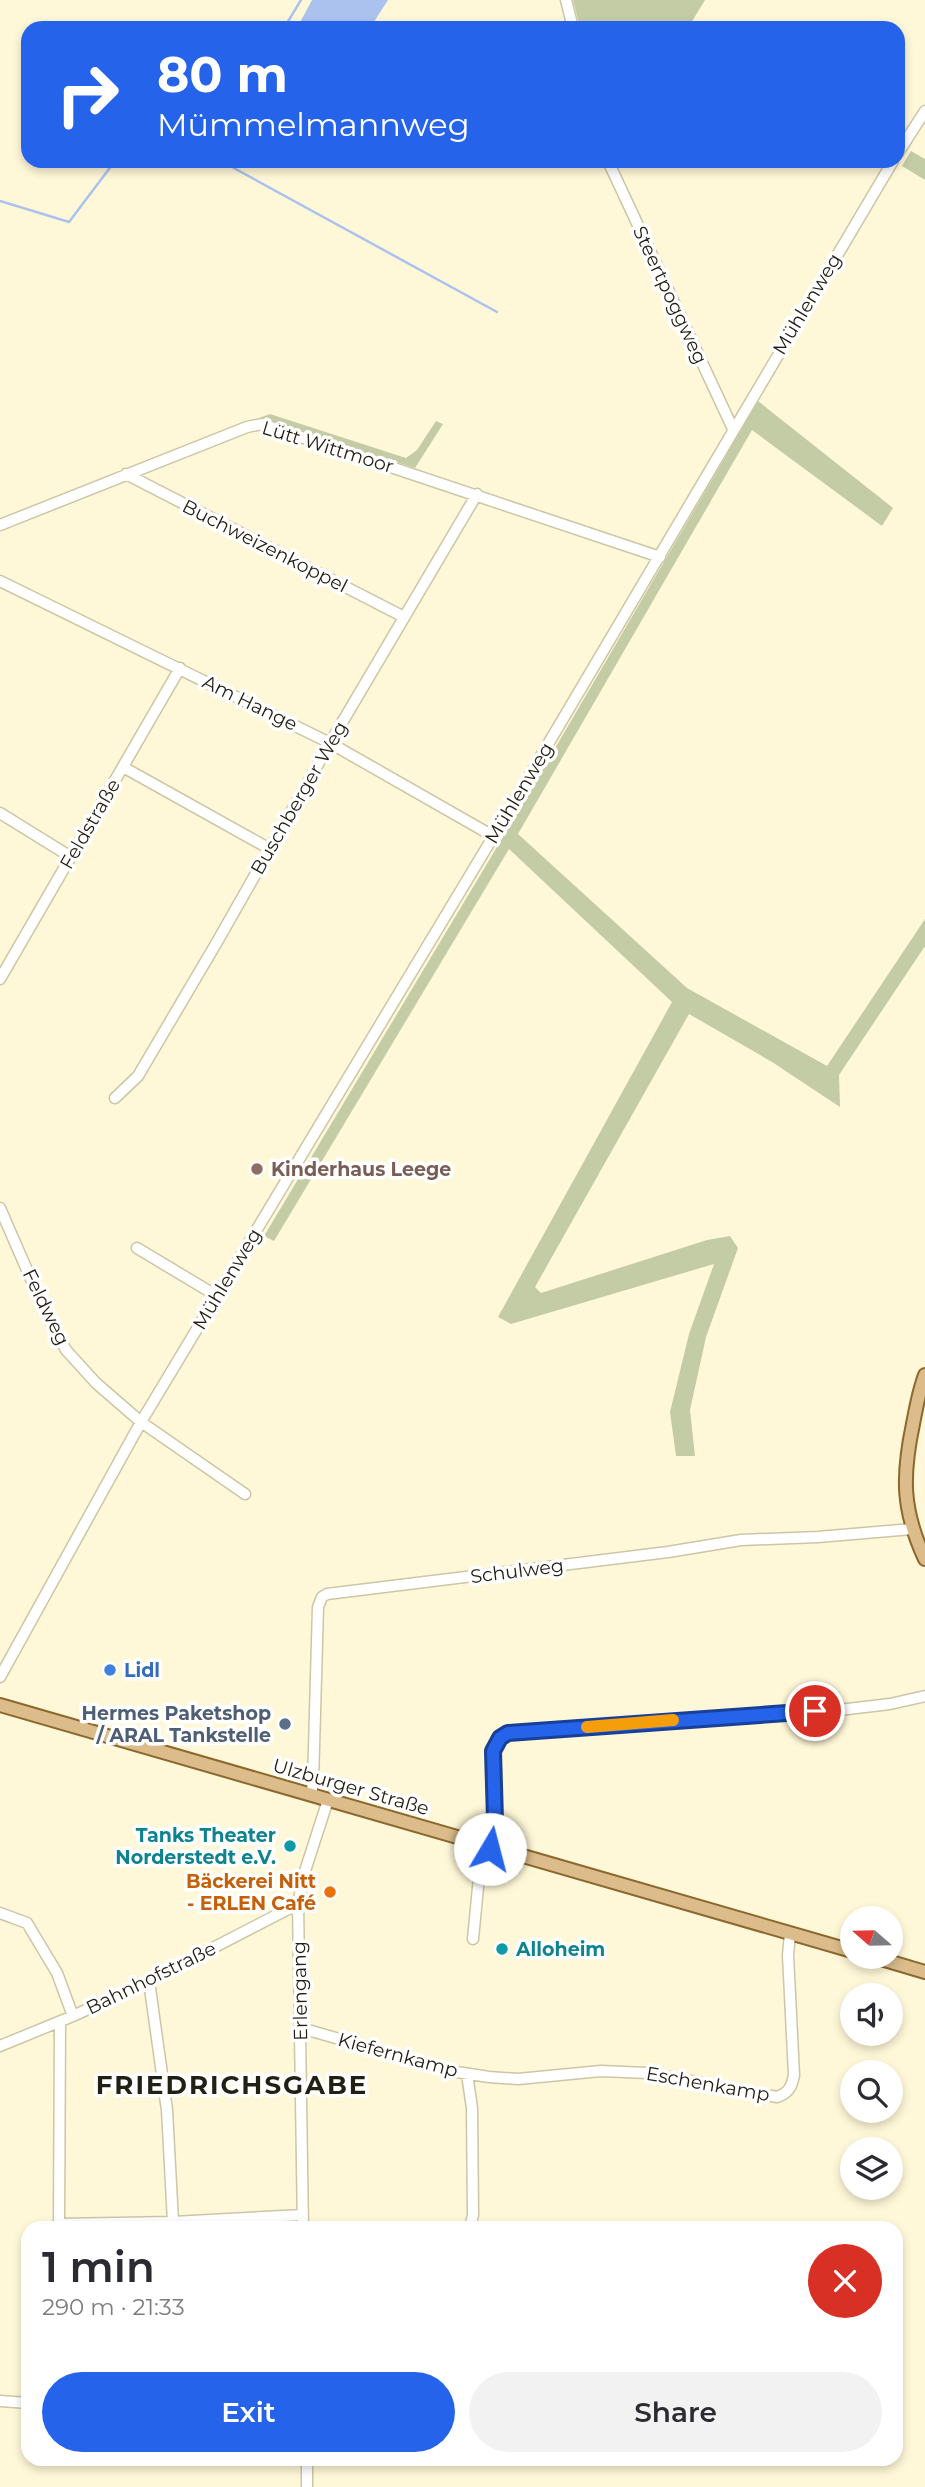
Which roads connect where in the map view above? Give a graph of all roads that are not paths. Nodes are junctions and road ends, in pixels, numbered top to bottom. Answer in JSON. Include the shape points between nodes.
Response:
{"nodes":[{"id":1,"x":566,"y":0,"type":"edge"},
{"id":2,"x":571,"y":21,"type":"edge"},
{"id":3,"x":925,"y":111,"type":"edge"},
{"id":4,"x":905,"y":142,"type":"edge"},
{"id":5,"x":611,"y":168,"type":"edge"},
{"id":6,"x":889,"y":168,"type":"edge"},
{"id":7,"x":733,"y":429,"type":"junction"},
{"id":8,"x":126,"y":474,"type":"junction"},
{"id":9,"x":477,"y":494,"type":"junction"},
{"id":10,"x":0,"y":524,"type":"edge"},
{"id":11,"x":660,"y":557,"type":"junction"},
{"id":12,"x":0,"y":581,"type":"edge"},
{"id":13,"x":404,"y":617,"type":"junction"},
{"id":14,"x":180,"y":668,"type":"junction"},
{"id":15,"x":330,"y":743,"type":"junction"},
{"id":16,"x":123,"y":767,"type":"junction"},
{"id":17,"x":0,"y":813,"type":"edge"},
{"id":18,"x":493,"y":836,"type":"junction"},
{"id":19,"x":270,"y":849,"type":"junction"},
{"id":20,"x":71,"y":857,"type":"junction"},
{"id":21,"x":0,"y":979,"type":"edge"},
{"id":22,"x":115,"y":1098,"type":"dead end"},
{"id":23,"x":0,"y":1208,"type":"edge"},
{"id":24,"x":136,"y":1248,"type":"dead end"},
{"id":25,"x":217,"y":1296,"type":"junction"},
{"id":26,"x":925,"y":1376,"type":"edge"},
{"id":27,"x":141,"y":1422,"type":"junction"},
{"id":28,"x":245,"y":1494,"type":"dead end"},
{"id":29,"x":912,"y":1529,"type":"junction"},
{"id":30,"x":925,"y":1559,"type":"edge"},
{"id":31,"x":0,"y":1677,"type":"edge"},
{"id":32,"x":925,"y":1696,"type":"edge"},
{"id":33,"x":0,"y":1705,"type":"edge"},
{"id":34,"x":311,"y":1795,"type":"junction"},
{"id":35,"x":328,"y":1800,"type":"junction"},
{"id":36,"x":486,"y":1847,"type":"junction"},
{"id":37,"x":298,"y":1904,"type":"junction"},
{"id":38,"x":0,"y":1913,"type":"edge"},
{"id":39,"x":790,"y":1934,"type":"junction"},
{"id":40,"x":473,"y":1939,"type":"dead end"},
{"id":41,"x":840,"y":1948,"type":"edge"},
{"id":42,"x":903,"y":1965,"type":"edge"},
{"id":43,"x":925,"y":1972,"type":"edge"},
{"id":44,"x":149,"y":1980,"type":"junction"},
{"id":45,"x":73,"y":2016,"type":"junction"},
{"id":46,"x":60,"y":2022,"type":"junction"},
{"id":47,"x":301,"y":2028,"type":"junction"},
{"id":48,"x":0,"y":2046,"type":"edge"},
{"id":49,"x":467,"y":2074,"type":"junction"},
{"id":50,"x":303,"y":2215,"type":"junction"},
{"id":51,"x":59,"y":2221,"type":"edge"},
{"id":52,"x":173,"y":2221,"type":"edge"},
{"id":53,"x":192,"y":2221,"type":"edge"},
{"id":54,"x":303,"y":2221,"type":"edge"},
{"id":55,"x":472,"y":2221,"type":"edge"},
{"id":56,"x":0,"y":2401,"type":"edge"},
{"id":57,"x":21,"y":2402,"type":"edge"},
{"id":58,"x":307,"y":2466,"type":"edge"},
{"id":59,"x":307,"y":2487,"type":"edge"}],
"edges":[{"from":1,"to":2,"type":"street"},
{"from":3,"to":4,"type":"street"},
{"from":5,"to":7,"type":"street","name":"Steertpoggweg"},
{"from":6,"to":7,"type":"street","name":"Mühlenweg"},
{"from":7,"to":11,"type":"street","name":"Mühlenweg"},
{"from":8,"to":9,"type":"street","name":"Lütt Wittmoor","via":[[262,424]]},
{"from":8,"to":10,"type":"street","name":"Lütt Wittmoor"},
{"from":8,"to":13,"type":"street","name":"Buchweizenkoppel"},
{"from":9,"to":11,"type":"street","name":"Lütt Wittmoor"},
{"from":9,"to":13,"type":"street","name":"Buschberger Weg"},
{"from":11,"to":18,"type":"street","name":"Mühlenweg"},
{"from":12,"to":14,"type":"street","name":"Am Hange"},
{"from":13,"to":15,"type":"street","name":"Buschberger Weg"},
{"from":14,"to":15,"type":"street","name":"Am Hange"},
{"from":14,"to":16,"type":"street","name":"Feldstraße"},
{"from":15,"to":18,"type":"street","name":"Am Hange"},
{"from":15,"to":19,"type":"street","name":"Buschberger Weg"},
{"from":16,"to":19,"type":"street"},
{"from":16,"to":20,"type":"street","name":"Feldstraße"},
{"from":17,"to":20,"type":"street"},
{"from":18,"to":25,"type":"street","name":"Mühlenweg"},
{"from":19,"to":22,"type":"street","name":"Buschberger Weg","via":[[138,1076]]},
{"from":20,"to":21,"type":"street","name":"Feldstraße"},
{"from":23,"to":27,"type":"street","name":"Feldweg","via":[[66,1350]]},
{"from":24,"to":25,"type":"street"},
{"from":25,"to":27,"type":"street","name":"Mühlenweg"},
{"from":26,"to":29,"type":"main road","via":[[905,1472]]},
{"from":27,"to":28,"type":"street"},
{"from":27,"to":31,"type":"street","name":"Mühlenweg"},
{"from":29,"to":30,"type":"main road"},
{"from":29,"to":34,"type":"street","name":"Schulweg","via":[[741,1540],[327,1594],[318,1607]]},
{"from":32,"to":36,"type":"street","via":[[839,1710],[508,1733],[493,1751],[495,1820]]},
{"from":33,"to":34,"type":"main road","name":"Ulzburger Straße"},
{"from":34,"to":35,"type":"main road","name":"Ulzburger Straße"},
{"from":35,"to":36,"type":"main road","name":"Ulzburger Straße"},
{"from":35,"to":37,"type":"street","name":"Erlengang"},
{"from":36,"to":39,"type":"main road","name":"Ulzburger Straße"},
{"from":36,"to":40,"type":"street"},
{"from":37,"to":44,"type":"street","name":"Bahnhofstraße"},
{"from":37,"to":47,"type":"street","name":"Erlengang"},
{"from":38,"to":45,"type":"street","via":[[27,1923],[57,1973]]},
{"from":39,"to":41,"type":"main road","name":"Ulzburger Straße"},
{"from":39,"to":49,"type":"street","name":"Eschenkamp","via":[[794,2075],[785,2095],[770,2097],[647,2073],[601,2071],[517,2079]]},
{"from":42,"to":43,"type":"main road"},
{"from":44,"to":45,"type":"street","name":"Bahnhofstraße"},
{"from":44,"to":52,"type":"street","via":[[167,2110]]},
{"from":45,"to":46,"type":"street","name":"Bahnhofstraße"},
{"from":46,"to":48,"type":"street","name":"Bahnhofstraße"},
{"from":46,"to":51,"type":"street"},
{"from":47,"to":49,"type":"street","name":"Kiefernkamp"},
{"from":47,"to":50,"type":"street","name":"Erlengang"},
{"from":49,"to":55,"type":"street","name":"Kiefernkamp","via":[[472,2108]]},
{"from":50,"to":53,"type":"street"},
{"from":50,"to":54,"type":"street","name":"Erlengang"},
{"from":56,"to":57,"type":"street"},
{"from":58,"to":59,"type":"street"}]}
